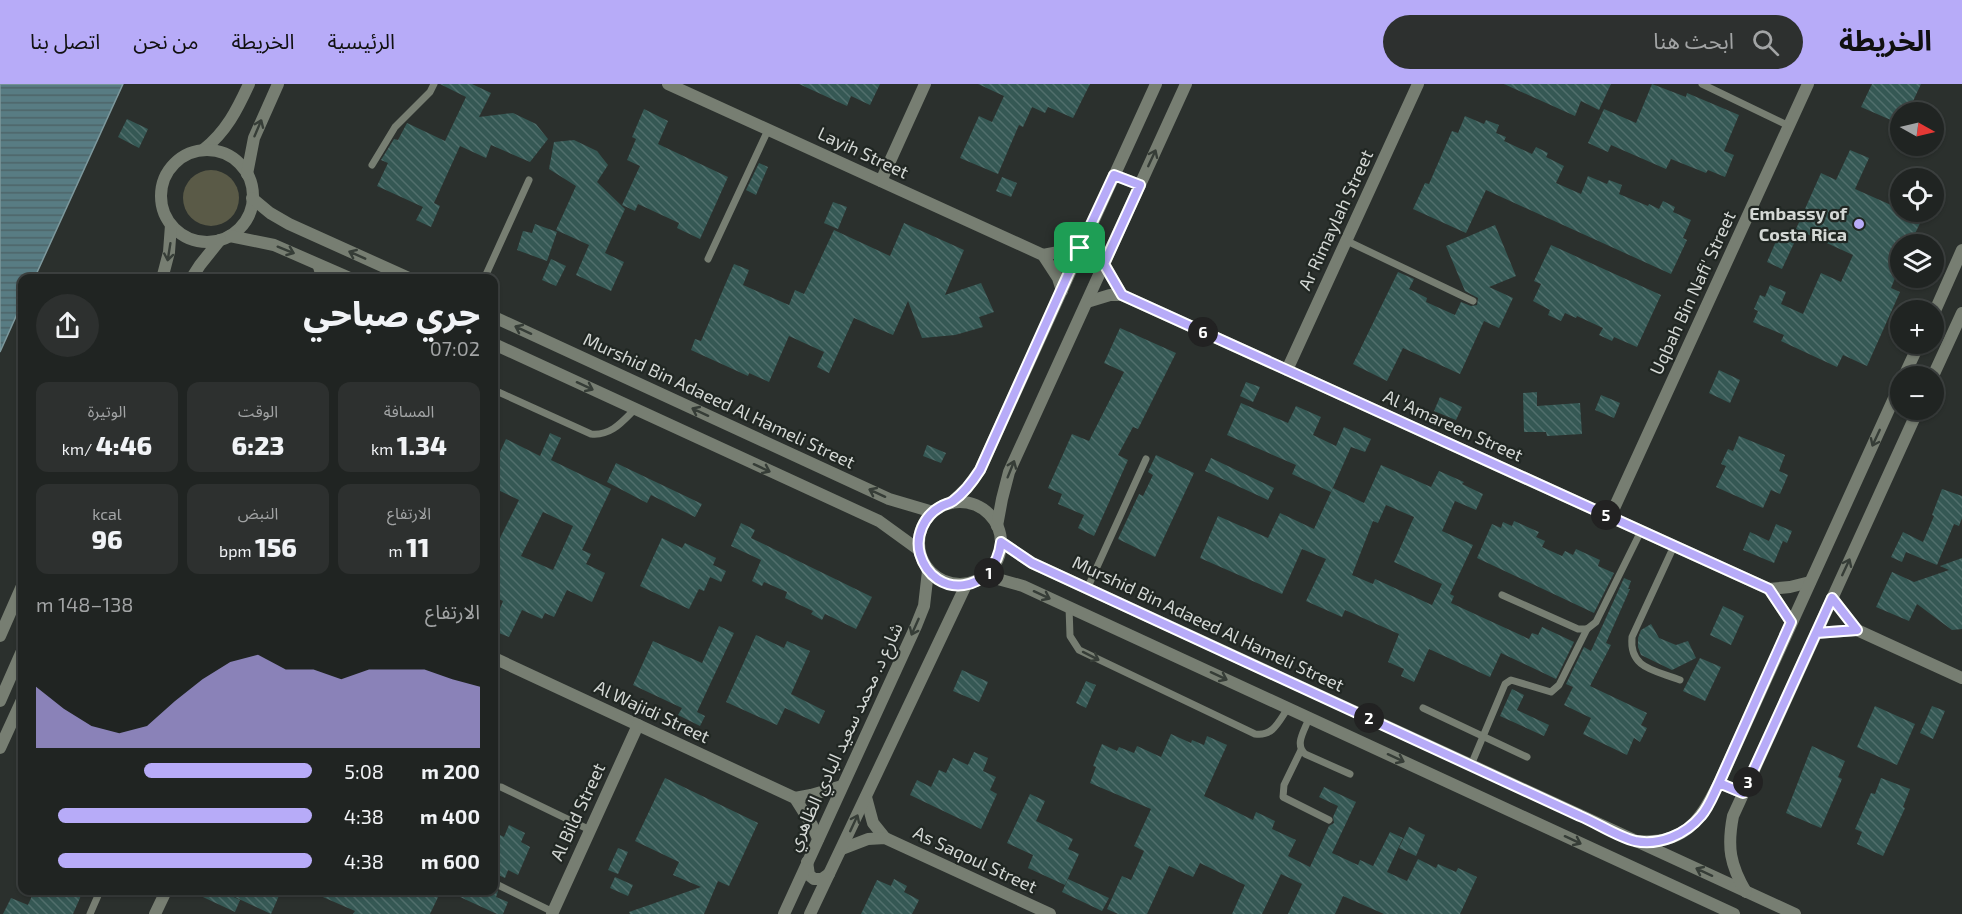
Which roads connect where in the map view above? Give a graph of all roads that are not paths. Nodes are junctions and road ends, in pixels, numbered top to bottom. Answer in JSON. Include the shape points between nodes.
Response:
{"nodes":[{"id":1,"x":249,"y":84,"type":"edge"},
{"id":2,"x":278,"y":84,"type":"edge"},
{"id":3,"x":434,"y":84,"type":"edge"},
{"id":4,"x":668,"y":84,"type":"edge"},
{"id":5,"x":925,"y":84,"type":"edge"},
{"id":6,"x":1156,"y":84,"type":"edge"},
{"id":7,"x":1186,"y":84,"type":"edge"},
{"id":8,"x":1418,"y":84,"type":"edge"},
{"id":9,"x":1702,"y":84,"type":"edge"},
{"id":10,"x":1808,"y":84,"type":"edge"},
{"id":11,"x":1789,"y":126,"type":"junction"},
{"id":12,"x":768,"y":130,"type":"junction"},
{"id":13,"x":203,"y":150,"type":"junction"},
{"id":14,"x":372,"y":165,"type":"dead end"},
{"id":15,"x":247,"y":174,"type":"junction"},
{"id":16,"x":1114,"y":175,"type":"junction"},
{"id":17,"x":529,"y":180,"type":"dead end"},
{"id":18,"x":881,"y":181,"type":"junction"},
{"id":19,"x":1140,"y":185,"type":"junction"},
{"id":20,"x":252,"y":198,"type":"junction"},
{"id":21,"x":171,"y":225,"type":"junction"},
{"id":22,"x":225,"y":238,"type":"junction"},
{"id":23,"x":1347,"y":241,"type":"junction"},
{"id":24,"x":1080,"y":248,"type":"junction"},
{"id":25,"x":1962,"y":250,"type":"edge"},
{"id":26,"x":1043,"y":255,"type":"junction"},
{"id":27,"x":708,"y":259,"type":"dead end"},
{"id":28,"x":315,"y":262,"type":"junction"},
{"id":29,"x":1104,"y":264,"type":"junction"},
{"id":30,"x":163,"y":274,"type":"edge"},
{"id":31,"x":194,"y":274,"type":"edge"},
{"id":32,"x":319,"y":274,"type":"edge"},
{"id":33,"x":341,"y":274,"type":"edge"},
{"id":34,"x":400,"y":274,"type":"edge"},
{"id":35,"x":486,"y":274,"type":"edge"},
{"id":36,"x":1062,"y":291,"type":"junction"},
{"id":37,"x":1122,"y":295,"type":"junction"},
{"id":38,"x":1940,"y":300,"type":"edge"},
{"id":39,"x":1473,"y":301,"type":"dead end"},
{"id":40,"x":1087,"y":302,"type":"junction"},
{"id":41,"x":1962,"y":313,"type":"edge"},
{"id":42,"x":498,"y":318,"type":"edge"},
{"id":43,"x":498,"y":346,"type":"edge"},
{"id":44,"x":1938,"y":366,"type":"edge"},
{"id":45,"x":1287,"y":370,"type":"junction"},
{"id":46,"x":498,"y":392,"type":"edge"},
{"id":47,"x":1890,"y":407,"type":"edge"},
{"id":48,"x":635,"y":409,"type":"junction"},
{"id":49,"x":1913,"y":420,"type":"edge"},
{"id":50,"x":1146,"y":459,"type":"dead end"},
{"id":51,"x":951,"y":502,"type":"junction"},
{"id":52,"x":933,"y":512,"type":"junction"},
{"id":53,"x":1610,"y":517,"type":"junction"},
{"id":54,"x":997,"y":526,"type":"junction"},
{"id":55,"x":1641,"y":531,"type":"junction"},
{"id":56,"x":1001,"y":542,"type":"junction"},
{"id":57,"x":1674,"y":546,"type":"junction"},
{"id":58,"x":919,"y":550,"type":"junction"},
{"id":59,"x":928,"y":571,"type":"junction"},
{"id":60,"x":987,"y":576,"type":"junction"},
{"id":61,"x":1810,"y":582,"type":"junction"},
{"id":62,"x":966,"y":585,"type":"junction"},
{"id":63,"x":1087,"y":589,"type":"junction"},
{"id":64,"x":1769,"y":589,"type":"junction"},
{"id":65,"x":18,"y":595,"type":"edge"},
{"id":66,"x":1502,"y":595,"type":"dead end"},
{"id":67,"x":1832,"y":598,"type":"junction"},
{"id":68,"x":1069,"y":607,"type":"junction"},
{"id":69,"x":1791,"y":622,"type":"junction"},
{"id":70,"x":1587,"y":628,"type":"junction"},
{"id":71,"x":1857,"y":630,"type":"junction"},
{"id":72,"x":1816,"y":633,"type":"junction"},
{"id":73,"x":0,"y":636,"type":"edge"},
{"id":74,"x":18,"y":660,"type":"edge"},
{"id":75,"x":498,"y":660,"type":"edge"},
{"id":76,"x":1962,"y":678,"type":"edge"},
{"id":77,"x":1680,"y":680,"type":"dead end"},
{"id":78,"x":0,"y":701,"type":"edge"},
{"id":79,"x":1288,"y":708,"type":"junction"},
{"id":80,"x":1423,"y":708,"type":"dead end"},
{"id":81,"x":18,"y":709,"type":"edge"},
{"id":82,"x":1309,"y":718,"type":"junction"},
{"id":83,"x":638,"y":725,"type":"junction"},
{"id":84,"x":1483,"y":736,"type":"junction"},
{"id":85,"x":0,"y":748,"type":"edge"},
{"id":86,"x":1300,"y":750,"type":"junction"},
{"id":87,"x":1527,"y":757,"type":"dead end"},
{"id":88,"x":1471,"y":765,"type":"junction"},
{"id":89,"x":1350,"y":774,"type":"dead end"},
{"id":90,"x":1719,"y":783,"type":"junction"},
{"id":91,"x":842,"y":786,"type":"junction"},
{"id":92,"x":498,"y":788,"type":"edge"},
{"id":93,"x":1743,"y":793,"type":"junction"},
{"id":94,"x":866,"y":797,"type":"junction"},
{"id":95,"x":795,"y":798,"type":"junction"},
{"id":96,"x":1329,"y":820,"type":"dead end"},
{"id":97,"x":590,"y":830,"type":"junction"},
{"id":98,"x":885,"y":838,"type":"junction"},
{"id":99,"x":818,"y":839,"type":"junction"},
{"id":100,"x":1635,"y":841,"type":"junction"},
{"id":101,"x":842,"y":849,"type":"junction"},
{"id":102,"x":807,"y":862,"type":"junction"},
{"id":103,"x":829,"y":874,"type":"junction"},
{"id":104,"x":498,"y":885,"type":"edge"},
{"id":105,"x":1746,"y":892,"type":"junction"},
{"id":106,"x":98,"y":895,"type":"edge"},
{"id":107,"x":163,"y":895,"type":"edge"},
{"id":108,"x":552,"y":913,"type":"edge"},
{"id":109,"x":1045,"y":913,"type":"edge"},
{"id":110,"x":90,"y":914,"type":"edge"},
{"id":111,"x":155,"y":914,"type":"edge"},
{"id":112,"x":784,"y":914,"type":"edge"},
{"id":113,"x":810,"y":914,"type":"edge"},
{"id":114,"x":1734,"y":914,"type":"edge"},
{"id":115,"x":1795,"y":914,"type":"edge"}],
"edges":[{"from":1,"to":13,"type":"street","via":[[229,124]]},
{"from":15,"to":2,"type":"street","one_way":true,"via":[[254,138]]},
{"from":3,"to":14,"type":"lane","via":[[395,128]]},
{"from":4,"to":12,"type":"street","name":"Layih Street"},
{"from":5,"to":18,"type":"street"},
{"from":6,"to":16,"type":"street"},
{"from":19,"to":7,"type":"street","one_way":true},
{"from":8,"to":23,"type":"street","name":"Ar Rimaylah Street"},
{"from":9,"to":11,"type":"lane"},
{"from":10,"to":11,"type":"street","name":"Uqbah Bin Nafi' Street"},
{"from":11,"to":53,"type":"street","name":"Uqbah Bin Nafi' Street"},
{"from":12,"to":18,"type":"street","name":"Layih Street"},
{"from":12,"to":27,"type":"lane"},
{"from":13,"to":15,"type":"street","via":[[233,158]]},
{"from":13,"to":21,"type":"street","via":[[182,157],[163,183],[162,205]]},
{"from":15,"to":20,"type":"street"},
{"from":16,"to":19,"type":"street"},
{"from":16,"to":24,"type":"street"},
{"from":17,"to":35,"type":"lane"},
{"from":18,"to":26,"type":"street","name":"Layih Street"},
{"from":19,"to":29,"type":"street"},
{"from":20,"to":22,"type":"street","via":[[241,226]]},
{"from":34,"to":20,"type":"street","one_way":true,"via":[[289,224]]},
{"from":21,"to":22,"type":"street","via":[[185,237],[202,242]]},
{"from":21,"to":30,"type":"street","one_way":true},
{"from":22,"to":28,"type":"street","one_way":true,"via":[[274,245]]},
{"from":22,"to":31,"type":"street"},
{"from":23,"to":39,"type":"lane"},
{"from":23,"to":45,"type":"street","name":"Ar Rimaylah Street"},
{"from":24,"to":26,"type":"street"},
{"from":24,"to":36,"type":"street"},
{"from":25,"to":38,"type":"street"},
{"from":26,"to":36,"type":"street"},
{"from":28,"to":32,"type":"lane"},
{"from":28,"to":33,"type":"street"},
{"from":29,"to":37,"type":"street"},
{"from":29,"to":40,"type":"street"},
{"from":36,"to":51,"type":"street","via":[[980,470]]},
{"from":37,"to":40,"type":"street"},
{"from":37,"to":45,"type":"street","name":"Al 'Amareen Street"},
{"from":54,"to":40,"type":"street","one_way":true,"via":[[1009,472]]},
{"from":41,"to":44,"type":"street"},
{"from":52,"to":42,"type":"street","name":"Murshid Bin Adaeed Al Hameli Street","one_way":true,"via":[[889,499]]},
{"from":43,"to":48,"type":"street","one_way":true},
{"from":45,"to":53,"type":"street","name":"Al 'Amareen Street"},
{"from":46,"to":48,"type":"lane","via":[[598,435],[610,431]]},
{"from":47,"to":61,"type":"street","one_way":true},
{"from":48,"to":58,"type":"street","one_way":true,"via":[[879,521]]},
{"from":67,"to":49,"type":"street","one_way":true},
{"from":50,"to":63,"type":"lane"},
{"from":51,"to":52,"type":"street"},
{"from":51,"to":54,"type":"street","via":[[975,505],[986,511]]},
{"from":52,"to":58,"type":"street","via":[[919,536]]},
{"from":53,"to":55,"type":"street","name":"Al 'Amareen Street"},
{"from":54,"to":56,"type":"street"},
{"from":55,"to":57,"type":"street","name":"Al 'Amareen Street"},
{"from":55,"to":70,"type":"lane","via":[[1596,622]]},
{"from":56,"to":60,"type":"street","via":[[1000,555]]},
{"from":56,"to":63,"type":"street","name":"Murshid Bin Adaeed Al Hameli Street","via":[[1032,563]]},
{"from":57,"to":64,"type":"street","name":"Al 'Amareen Street"},
{"from":57,"to":77,"type":"lane","via":[[1630,647],[1641,665]]},
{"from":58,"to":59,"type":"street"},
{"from":59,"to":62,"type":"street","via":[[945,582]]},
{"from":59,"to":91,"type":"street","name":"شارع د. محمد سعيد البادي الظاهري","one_way":true,"via":[[924,606]]},
{"from":60,"to":62,"type":"street"},
{"from":60,"to":68,"type":"street","one_way":true,"via":[[1023,586]]},
{"from":61,"to":64,"type":"street"},
{"from":61,"to":69,"type":"street"},
{"from":62,"to":94,"type":"street"},
{"from":63,"to":88,"type":"street","name":"Murshid Bin Adaeed Al Hameli Street"},
{"from":64,"to":69,"type":"street"},
{"from":65,"to":73,"type":"street"},
{"from":66,"to":70,"type":"lane","via":[[1578,629]]},
{"from":67,"to":71,"type":"street"},
{"from":67,"to":72,"type":"street"},
{"from":68,"to":79,"type":"street","one_way":true},
{"from":68,"to":79,"type":"lane","one_way":true,"via":[[1070,636],[1079,650],[1255,734],[1272,731]]},
{"from":69,"to":90,"type":"street"},
{"from":70,"to":84,"type":"lane","via":[[1559,685],[1551,692],[1511,680],[1505,684]]},
{"from":71,"to":72,"type":"street"},
{"from":71,"to":76,"type":"street"},
{"from":72,"to":93,"type":"street"},
{"from":74,"to":78,"type":"street"},
{"from":75,"to":83,"type":"street","name":"Al Wajidi Street"},
{"from":79,"to":82,"type":"street"},
{"from":80,"to":84,"type":"lane"},
{"from":81,"to":85,"type":"street"},
{"from":82,"to":86,"type":"lane"},
{"from":82,"to":114,"type":"street","one_way":true},
{"from":83,"to":95,"type":"street","name":"Al Wajidi Street"},
{"from":83,"to":97,"type":"street","name":"Al Bild Street"},
{"from":84,"to":87,"type":"lane"},
{"from":84,"to":88,"type":"lane"},
{"from":86,"to":89,"type":"lane"},
{"from":86,"to":96,"type":"lane","via":[[1284,785],[1283,797]]},
{"from":88,"to":100,"type":"street","name":"Murshid Bin Adaeed Al Hameli Street"},
{"from":90,"to":93,"type":"street"},
{"from":90,"to":100,"type":"street","via":[[1703,814],[1689,828],[1654,842]]},
{"from":91,"to":95,"type":"street"},
{"from":91,"to":99,"type":"street","name":"شارع د. محمد سعيد البادي الظاهري"},
{"from":92,"to":97,"type":"lane"},
{"from":93,"to":105,"type":"street","via":[[1729,836],[1736,874]]},
{"from":94,"to":98,"type":"street","name":"As Saqoul Street","via":[[873,823]]},
{"from":101,"to":94,"type":"street","one_way":true},
{"from":95,"to":99,"type":"street"},
{"from":97,"to":108,"type":"street","name":"Al Bild Street"},
{"from":98,"to":101,"type":"street","name":"As Saqoul Street","via":[[868,838]]},
{"from":98,"to":109,"type":"street","name":"As Saqoul Street"},
{"from":99,"to":102,"type":"street","name":"شارع د. محمد سعيد البادي الظاهري"},
{"from":105,"to":100,"type":"street","name":"Murshid Bin Adaeed Al Hameli Street","one_way":true},
{"from":101,"to":103,"type":"street"},
{"from":102,"to":103,"type":"street","via":[[813,879]]},
{"from":102,"to":112,"type":"street","name":"شارع د. محمد سعيد البادي الظاهري"},
{"from":103,"to":113,"type":"street"},
{"from":104,"to":108,"type":"lane"},
{"from":105,"to":115,"type":"street","name":"Murshid Bin Adaeed Al Hameli Street"},
{"from":106,"to":110,"type":"lane"},
{"from":107,"to":111,"type":"street"}]}
